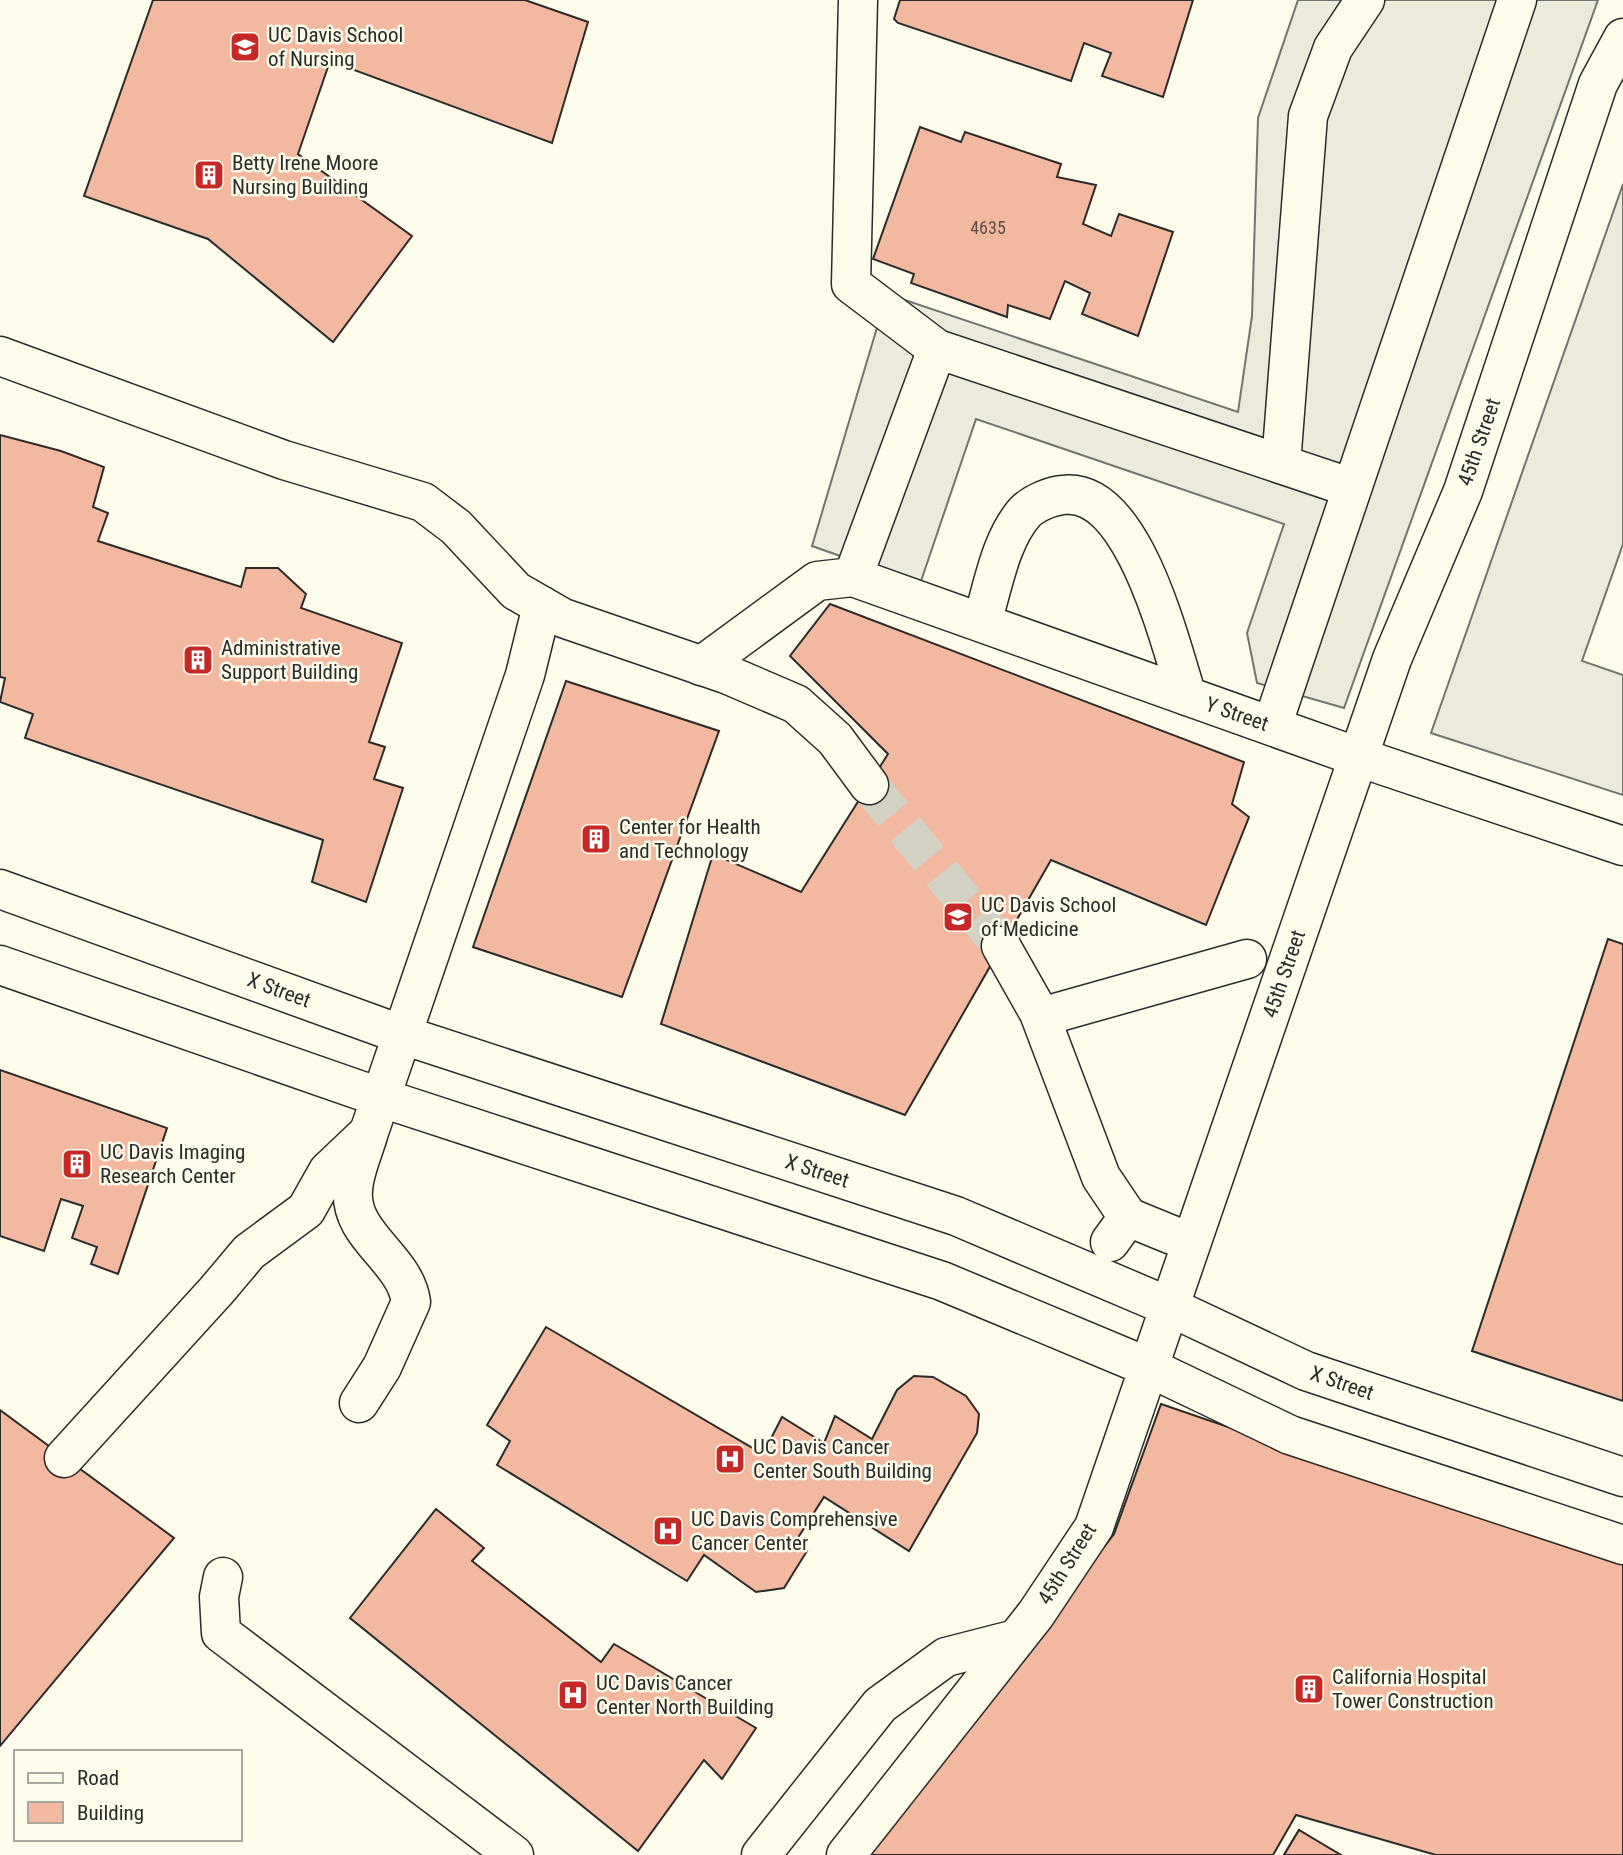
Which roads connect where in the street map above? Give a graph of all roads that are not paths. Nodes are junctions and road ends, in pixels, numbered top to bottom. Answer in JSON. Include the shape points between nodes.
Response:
{"nodes":[{"id":1,"x":858,"y":0,"type":"edge"},
{"id":2,"x":1365,"y":0,"type":"edge"},
{"id":3,"x":1517,"y":0,"type":"edge"},
{"id":4,"x":1623,"y":38,"type":"edge"},
{"id":5,"x":937,"y":349,"type":"junction"},
{"id":6,"x":0,"y":356,"type":"edge"},
{"id":7,"x":1281,"y":464,"type":"junction"},
{"id":8,"x":1352,"y":488,"type":"junction"},
{"id":9,"x":853,"y":577,"type":"junction"},
{"id":10,"x":542,"y":606,"type":"junction"},
{"id":11,"x":982,"y":622,"type":"junction"},
{"id":12,"x":701,"y":666,"type":"junction"},
{"id":13,"x":1187,"y":696,"type":"junction"},
{"id":14,"x":1272,"y":726,"type":"junction"},
{"id":15,"x":1358,"y":757,"type":"junction"},
{"id":16,"x":869,"y":785,"type":"tunnel mouth"},
{"id":17,"x":1623,"y":845,"type":"edge"},
{"id":18,"x":0,"y":889,"type":"edge"},
{"id":19,"x":1002,"y":946,"type":"tunnel mouth"},
{"id":20,"x":1247,"y":959,"type":"dead end"},
{"id":21,"x":0,"y":965,"type":"edge"},
{"id":22,"x":1041,"y":1017,"type":"junction"},
{"id":23,"x":403,"y":1035,"type":"junction"},
{"id":24,"x":375,"y":1115,"type":"junction"},
{"id":25,"x":1172,"y":1235,"type":"dead end"},
{"id":26,"x":1170,"y":1307,"type":"junction"},
{"id":27,"x":1148,"y":1367,"type":"junction"},
{"id":28,"x":359,"y":1403,"type":"dead end"},
{"id":29,"x":64,"y":1458,"type":"dead end"},
{"id":30,"x":1623,"y":1477,"type":"edge"},
{"id":31,"x":1623,"y":1545,"type":"edge"},
{"id":32,"x":223,"y":1577,"type":"dead end"},
{"id":33,"x":1016,"y":1639,"type":"junction"},
{"id":34,"x":514,"y":1855,"type":"edge"},
{"id":35,"x":761,"y":1855,"type":"edge"},
{"id":36,"x":846,"y":1855,"type":"edge"}],
"edges":[{"from":1,"to":5,"type":"street","via":[[851,284]]},
{"from":2,"to":7,"type":"street","via":[[1333,48],[1308,116]]},
{"from":3,"to":8,"type":"street"},
{"from":4,"to":15,"type":"street","name":"45th Street","via":[[1598,84],[1463,491],[1392,659]]},
{"from":5,"to":7,"type":"street"},
{"from":5,"to":9,"type":"street"},
{"from":6,"to":10,"type":"street","via":[[285,460],[423,502],[456,527],[516,591]]},
{"from":7,"to":8,"type":"street"},
{"from":8,"to":14,"type":"street"},
{"from":9,"to":11,"type":"street","name":"Y Street"},
{"from":9,"to":12,"type":"street","via":[[817,580]]},
{"from":10,"to":12,"type":"street","via":[[563,618]]},
{"from":10,"to":23,"type":"street","via":[[525,675]]},
{"from":11,"to":13,"type":"street","name":"Y Street"},
{"from":11,"to":13,"type":"street","via":[[1009,538],[1026,511],[1051,496],[1075,494],[1099,505],[1133,545]]},
{"from":12,"to":16,"type":"street","via":[[796,704],[835,739]]},
{"from":13,"to":14,"type":"street","name":"Y Street"},
{"from":14,"to":15,"type":"street","name":"Y Street"},
{"from":15,"to":17,"type":"street","name":"Y Street"},
{"from":15,"to":26,"type":"street","name":"45th Street"},
{"from":18,"to":23,"type":"street","name":"X Street"},
{"from":19,"to":22,"type":"street"},
{"from":20,"to":22,"type":"street"},
{"from":21,"to":24,"type":"street"},
{"from":22,"to":25,"type":"street","via":[[1119,1229]]},
{"from":23,"to":24,"type":"street"},
{"from":23,"to":26,"type":"street","name":"X Street","via":[[956,1216]]},
{"from":24,"to":27,"type":"street","via":[[942,1280]]},
{"from":24,"to":28,"type":"street","via":[[353,1191],[359,1224],[388,1256],[411,1302],[383,1367]]},
{"from":24,"to":29,"type":"street","via":[[328,1171],[306,1210],[248,1252]]},
{"from":26,"to":27,"type":"street","name":"45th Street"},
{"from":26,"to":30,"type":"street","name":"X Street","via":[[1306,1371]]},
{"from":27,"to":31,"type":"street","via":[[1290,1435]]},
{"from":27,"to":33,"type":"street","name":"45th Street","via":[[1094,1527]]},
{"from":32,"to":34,"type":"street","via":[[221,1633]]},
{"from":33,"to":35,"type":"street","via":[[946,1657],[880,1705]]},
{"from":33,"to":36,"type":"street","name":"45th Street"}]}
